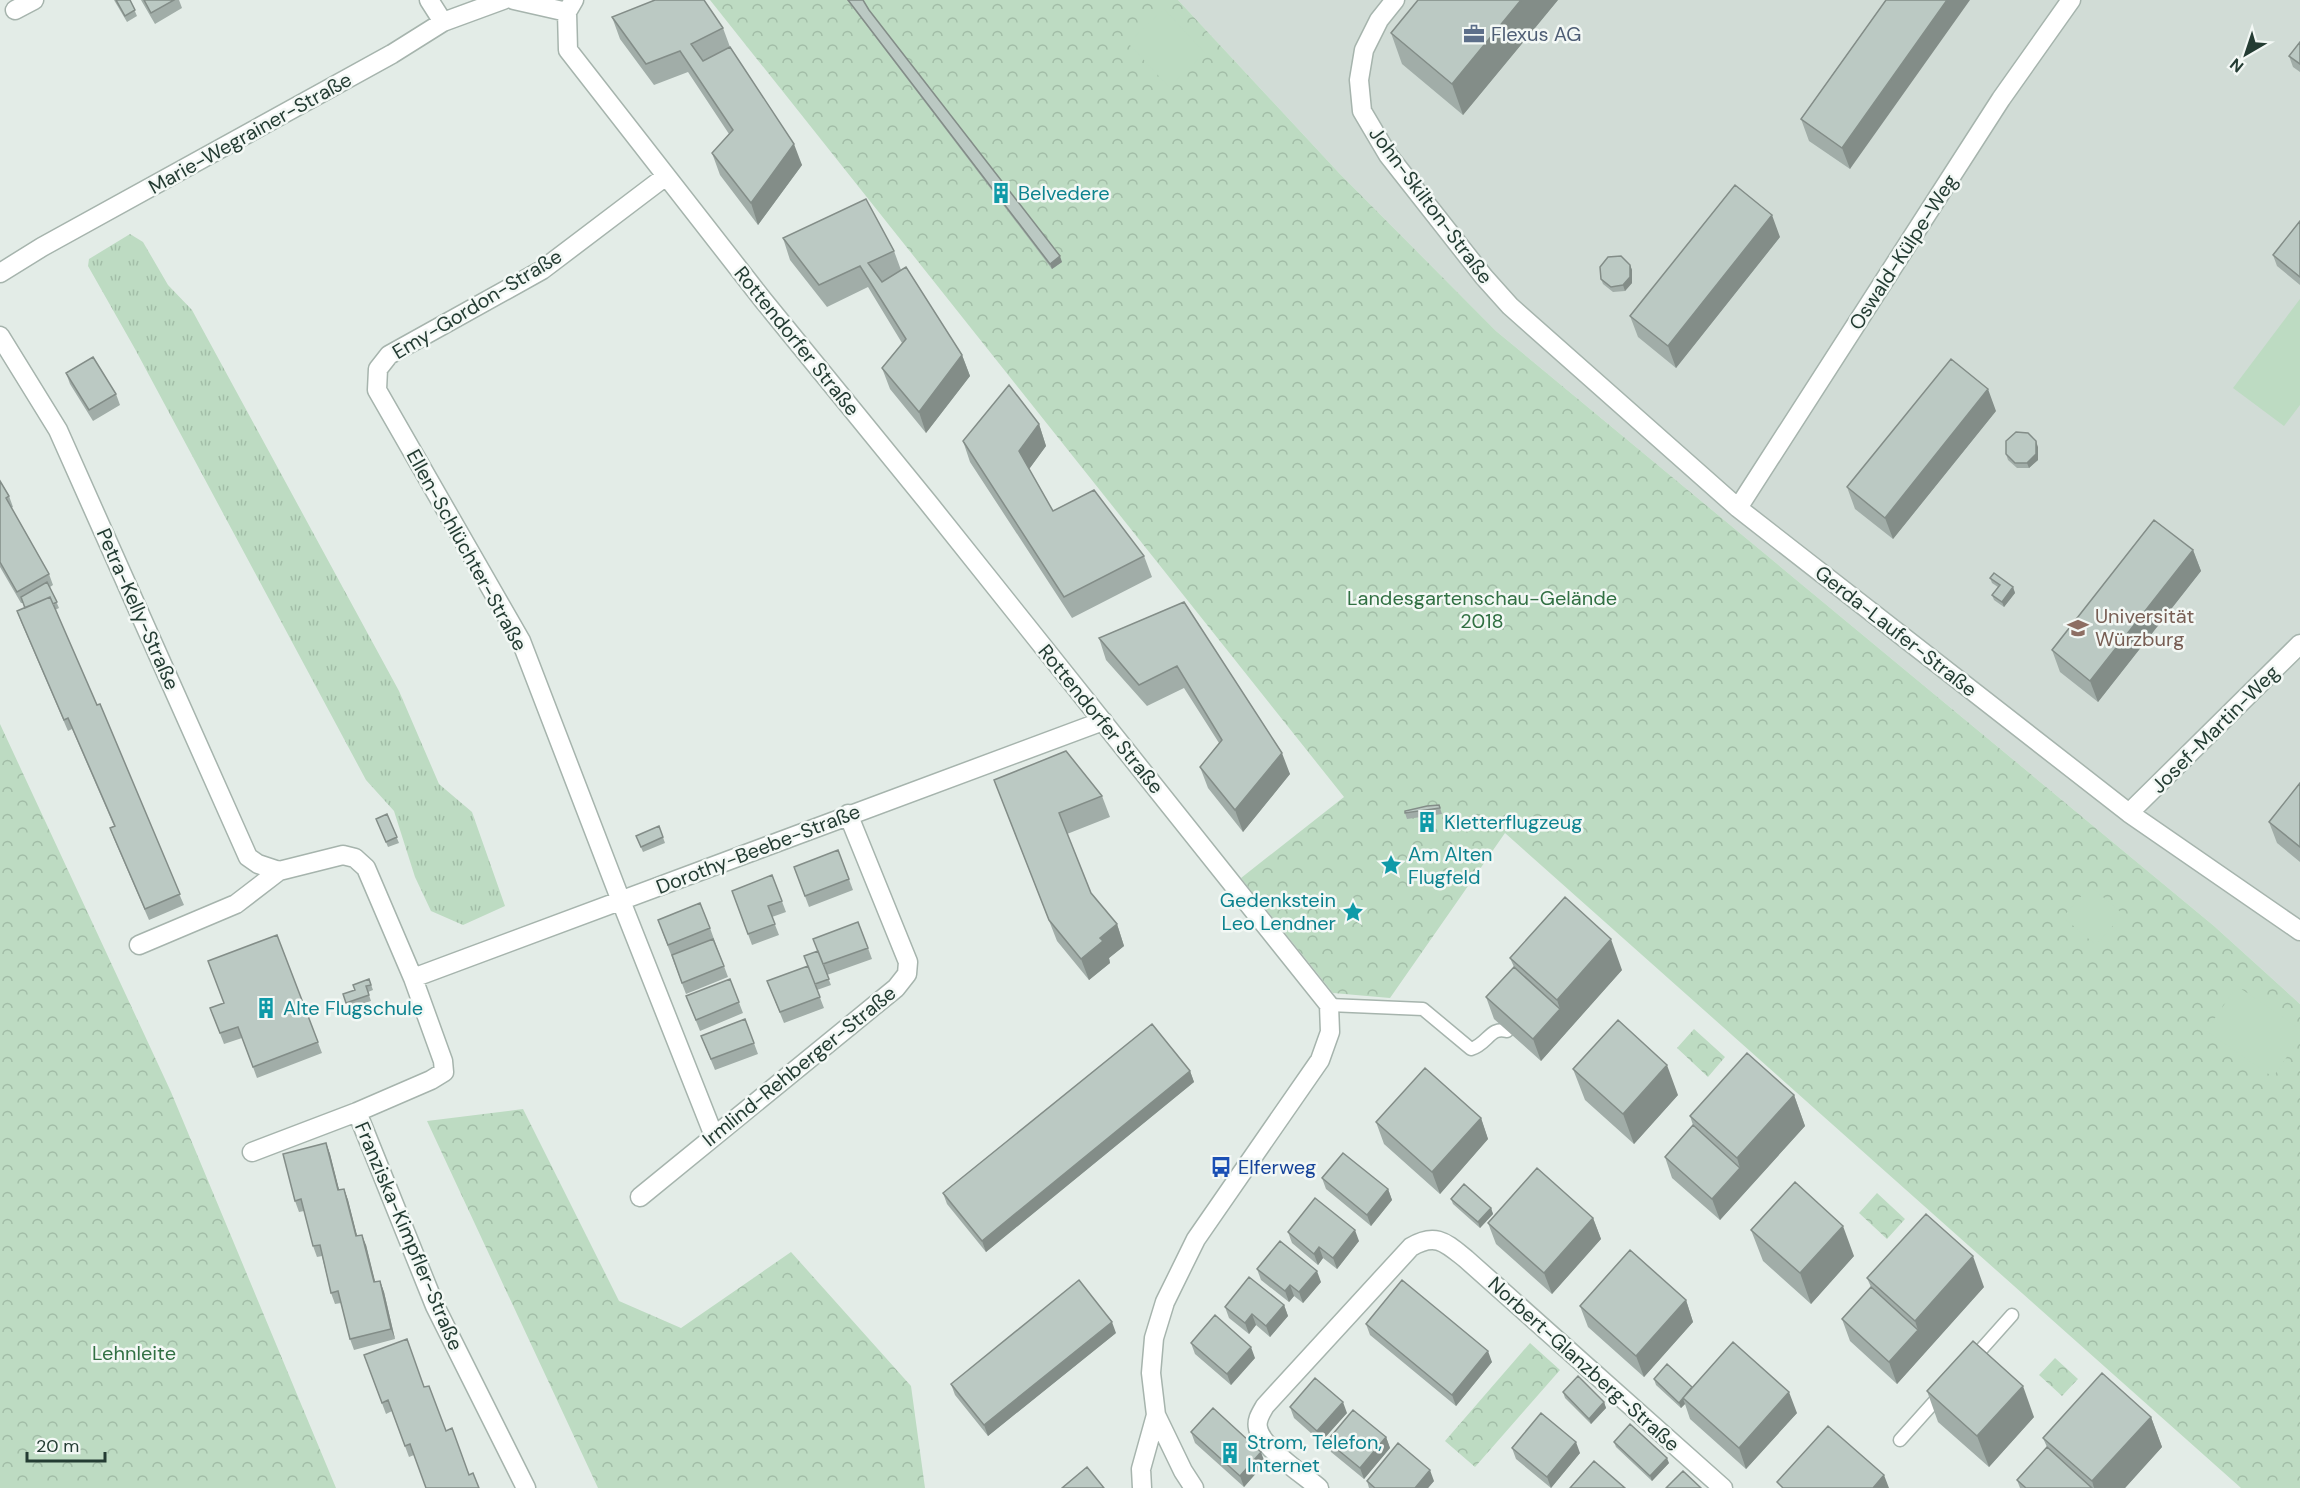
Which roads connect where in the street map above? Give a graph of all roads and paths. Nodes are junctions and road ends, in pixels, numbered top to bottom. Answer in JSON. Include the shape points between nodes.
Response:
{"nodes":[{"id":1,"x":34,"y":0,"type":"edge"},
{"id":2,"x":429,"y":0,"type":"edge"},
{"id":3,"x":503,"y":0,"type":"edge"},
{"id":4,"x":514,"y":0,"type":"edge"},
{"id":5,"x":1395,"y":0,"type":"edge"},
{"id":6,"x":2071,"y":0,"type":"edge"},
{"id":7,"x":570,"y":6,"type":"edge"},
{"id":8,"x":15,"y":10,"type":"dead end"},
{"id":9,"x":443,"y":22,"type":"junction"},
{"id":10,"x":666,"y":176,"type":"junction"},
{"id":11,"x":0,"y":273,"type":"edge"},
{"id":12,"x":1510,"y":306,"type":"joint"},
{"id":13,"x":0,"y":336,"type":"edge"},
{"id":14,"x":378,"y":369,"type":"joint"},
{"id":15,"x":1738,"y":508,"type":"junction"},
{"id":16,"x":2300,"y":644,"type":"edge"},
{"id":17,"x":1103,"y":721,"type":"junction"},
{"id":18,"x":2129,"y":813,"type":"junction"},
{"id":19,"x":848,"y":814,"type":"junction"},
{"id":20,"x":279,"y":871,"type":"junction"},
{"id":21,"x":621,"y":902,"type":"junction"},
{"id":22,"x":2300,"y":931,"type":"edge"},
{"id":23,"x":140,"y":945,"type":"dead end"},
{"id":24,"x":413,"y":978,"type":"junction"},
{"id":25,"x":1329,"y":1005,"type":"junction"},
{"id":26,"x":1507,"y":1030,"type":"edge"},
{"id":27,"x":357,"y":1112,"type":"junction"},
{"id":28,"x":714,"y":1136,"type":"junction"},
{"id":29,"x":252,"y":1152,"type":"dead end"},
{"id":30,"x":640,"y":1197,"type":"dead end"},
{"id":31,"x":2012,"y":1315,"type":"dead end"},
{"id":32,"x":1963,"y":1370,"type":"edge"},
{"id":33,"x":1948,"y":1386,"type":"edge"},
{"id":34,"x":1156,"y":1415,"type":"junction"},
{"id":35,"x":1900,"y":1440,"type":"dead end"},
{"id":36,"x":526,"y":1488,"type":"edge"},
{"id":37,"x":1142,"y":1488,"type":"edge"},
{"id":38,"x":1194,"y":1488,"type":"edge"},
{"id":39,"x":1318,"y":1488,"type":"edge"},
{"id":40,"x":1723,"y":1488,"type":"edge"}],
"edges":[{"from":1,"to":8,"type":"street"},
{"from":2,"to":9,"type":"street"},
{"from":3,"to":9,"type":"street","name":"Marie-Wegrainer-Straße"},
{"from":4,"to":7,"type":"street"},
{"from":5,"to":12,"type":"street","name":"John-Skilton-Straße","via":[[1379,20],[1364,50],[1359,80],[1362,111],[1388,155]]},
{"from":6,"to":15,"type":"street","name":"Oswald-Külpe-Weg","via":[[2001,99]]},
{"from":7,"to":10,"type":"street","name":"Rottendorfer Straße","via":[[568,50]]},
{"from":9,"to":11,"type":"street","name":"Marie-Wegrainer-Straße"},
{"from":10,"to":14,"type":"street","name":"Emy-Gordon-Straße","via":[[542,270],[389,355]]},
{"from":10,"to":17,"type":"street","name":"Rottendorfer Straße"},
{"from":12,"to":15,"type":"street","name":"Gerda-Laufer-Straße"},
{"from":13,"to":20,"type":"street","name":"Petra-Kelly-Straße","via":[[58,430],[248,857]]},
{"from":14,"to":21,"type":"street","name":"Ellen-Schlüchter-Straße","via":[[377,390],[521,640]]},
{"from":15,"to":18,"type":"street","name":"Gerda-Laufer-Straße"},
{"from":16,"to":18,"type":"street","name":"Josef-Martin-Weg"},
{"from":17,"to":19,"type":"street","name":"Dorothy-Beebe-Straße"},
{"from":17,"to":25,"type":"street","name":"Rottendorfer Straße"},
{"from":18,"to":22,"type":"street","name":"Gerda-Laufer-Straße"},
{"from":19,"to":21,"type":"street","name":"Dorothy-Beebe-Straße"},
{"from":19,"to":28,"type":"street","name":"Irmlind-Rehberger-Straße","via":[[908,962],[907,974],[896,988]]},
{"from":20,"to":23,"type":"street","via":[[236,904]]},
{"from":20,"to":24,"type":"street","via":[[343,855],[355,858],[366,868]]},
{"from":21,"to":24,"type":"street","name":"Dorothy-Beebe-Straße"},
{"from":21,"to":28,"type":"street","name":"Ellen-Schlüchter-Straße"},
{"from":24,"to":27,"type":"street","name":"Franziska-Kimpfler-Straße","via":[[444,1072]]},
{"from":25,"to":26,"type":"lane","via":[[1423,1009],[1471,1048],[1480,1046],[1494,1031]]},
{"from":25,"to":34,"type":"street","via":[[1330,1032],[1320,1060],[1196,1239],[1165,1302],[1154,1338],[1151,1373]]},
{"from":27,"to":29,"type":"street","name":"Franziska-Kimpfler-Straße"},
{"from":27,"to":36,"type":"street","name":"Franziska-Kimpfler-Straße","via":[[435,1306]]},
{"from":28,"to":30,"type":"street","name":"Irmlind-Rehberger-Straße"},
{"from":31,"to":32,"type":"lane"},
{"from":33,"to":35,"type":"lane"},
{"from":34,"to":37,"type":"street","via":[[1141,1469]]},
{"from":34,"to":38,"type":"street"},
{"from":39,"to":40,"type":"street","name":"Norbert-Glanzberg-Straße","via":[[1263,1442],[1259,1416],[1411,1247],[1432,1239],[1445,1242]]}]}
